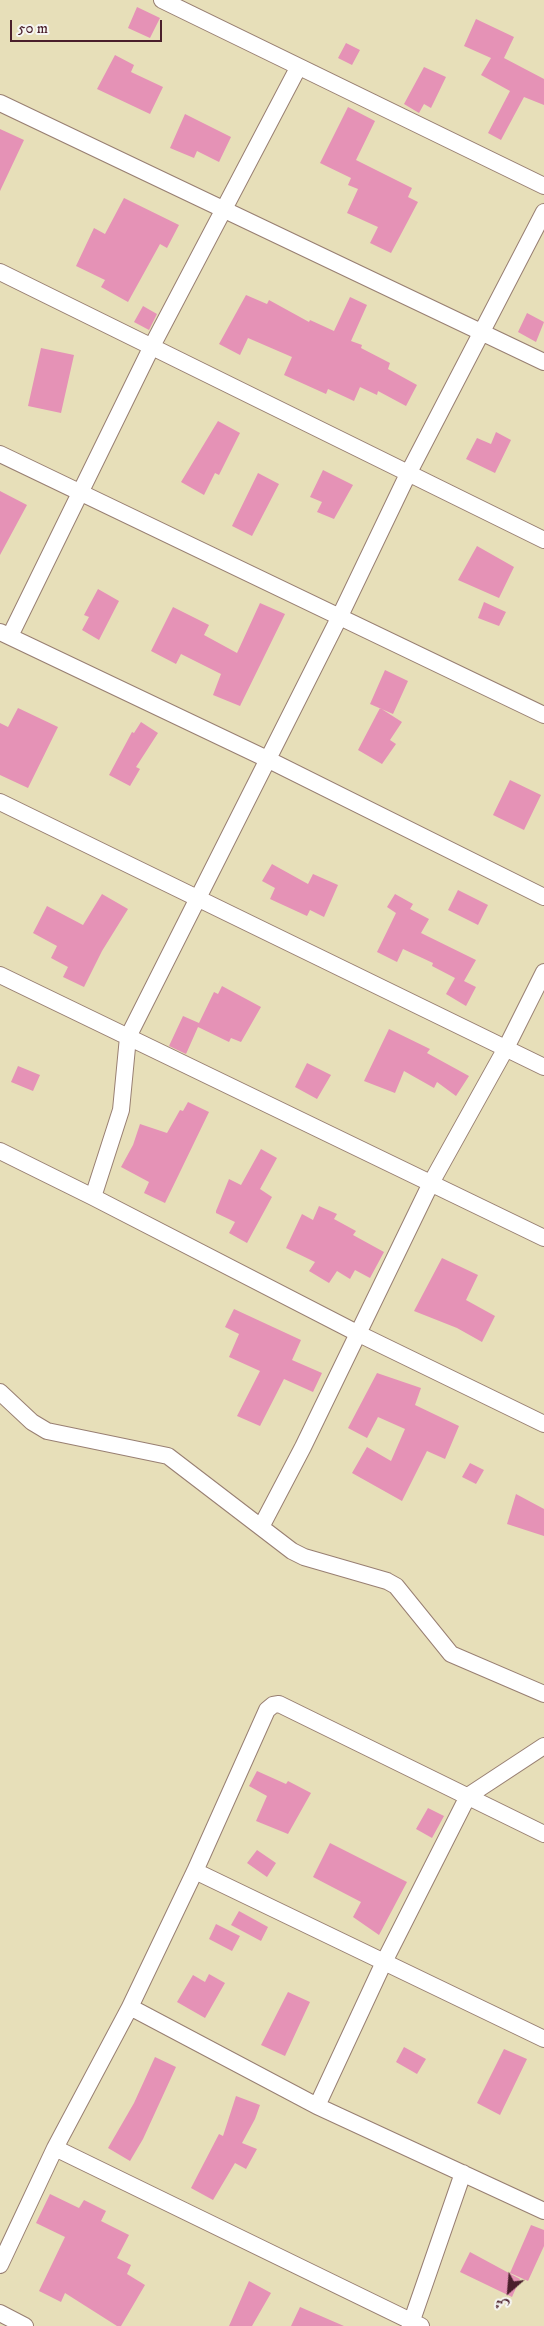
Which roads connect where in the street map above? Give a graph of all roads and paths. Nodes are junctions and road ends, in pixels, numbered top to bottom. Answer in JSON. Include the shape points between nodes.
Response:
{"nodes":[{"id":1,"x":162,"y":0,"type":"edge"},
{"id":2,"x":298,"y":68,"type":"junction"},
{"id":3,"x":0,"y":103,"type":"edge"},
{"id":4,"x":544,"y":186,"type":"edge"},
{"id":5,"x":224,"y":209,"type":"junction"},
{"id":6,"x":544,"y":212,"type":"edge"},
{"id":7,"x":0,"y":272,"type":"edge"},
{"id":8,"x":482,"y":332,"type":"junction"},
{"id":9,"x":152,"y":346,"type":"junction"},
{"id":10,"x":544,"y":362,"type":"edge"},
{"id":11,"x":0,"y":454,"type":"edge"},
{"id":12,"x":408,"y":474,"type":"junction"},
{"id":13,"x":80,"y":492,"type":"junction"},
{"id":14,"x":544,"y":540,"type":"edge"},
{"id":15,"x":338,"y":618,"type":"junction"},
{"id":16,"x":5,"y":634,"type":"edge"},
{"id":17,"x":544,"y":715,"type":"edge"},
{"id":18,"x":267,"y":759,"type":"junction"},
{"id":19,"x":0,"y":802,"type":"edge"},
{"id":20,"x":544,"y":897,"type":"edge"},
{"id":21,"x":197,"y":899,"type":"junction"},
{"id":22,"x":544,"y":972,"type":"edge"},
{"id":23,"x":0,"y":976,"type":"edge"},
{"id":24,"x":128,"y":1037,"type":"junction"},
{"id":25,"x":506,"y":1048,"type":"junction"},
{"id":26,"x":544,"y":1067,"type":"edge"},
{"id":27,"x":0,"y":1151,"type":"edge"},
{"id":28,"x":431,"y":1183,"type":"junction"},
{"id":29,"x":93,"y":1196,"type":"junction"},
{"id":30,"x":544,"y":1238,"type":"edge"},
{"id":31,"x":357,"y":1333,"type":"junction"},
{"id":32,"x":0,"y":1392,"type":"edge"},
{"id":33,"x":544,"y":1424,"type":"edge"},
{"id":34,"x":261,"y":1527,"type":"junction"},
{"id":35,"x":544,"y":1694,"type":"edge"},
{"id":36,"x":544,"y":1746,"type":"edge"},
{"id":37,"x":468,"y":1796,"type":"junction"},
{"id":38,"x":544,"y":1834,"type":"edge"},
{"id":39,"x":195,"y":1870,"type":"junction"},
{"id":40,"x":384,"y":1962,"type":"junction"},
{"id":41,"x":130,"y":2007,"type":"junction"},
{"id":42,"x":544,"y":2039,"type":"edge"},
{"id":43,"x":317,"y":2106,"type":"junction"},
{"id":44,"x":55,"y":2148,"type":"junction"},
{"id":45,"x":463,"y":2173,"type":"junction"},
{"id":46,"x":544,"y":2211,"type":"edge"},
{"id":47,"x":0,"y":2265,"type":"edge"},
{"id":48,"x":0,"y":2314,"type":"edge"},
{"id":49,"x":414,"y":2324,"type":"edge"},
{"id":50,"x":25,"y":2326,"type":"edge"}],
"edges":[{"from":1,"to":2,"type":"street"},
{"from":2,"to":4,"type":"street"},
{"from":2,"to":5,"type":"street"},
{"from":3,"to":5,"type":"street"},
{"from":5,"to":8,"type":"street"},
{"from":5,"to":9,"type":"street"},
{"from":6,"to":8,"type":"street"},
{"from":7,"to":9,"type":"street"},
{"from":8,"to":10,"type":"street"},
{"from":8,"to":12,"type":"street"},
{"from":9,"to":12,"type":"street"},
{"from":9,"to":13,"type":"street"},
{"from":11,"to":13,"type":"street"},
{"from":12,"to":14,"type":"street"},
{"from":12,"to":15,"type":"street"},
{"from":13,"to":15,"type":"street"},
{"from":13,"to":16,"type":"street"},
{"from":15,"to":17,"type":"street"},
{"from":15,"to":18,"type":"street"},
{"from":16,"to":18,"type":"street"},
{"from":18,"to":20,"type":"street"},
{"from":18,"to":21,"type":"street"},
{"from":19,"to":21,"type":"street"},
{"from":21,"to":24,"type":"street"},
{"from":21,"to":25,"type":"street"},
{"from":22,"to":25,"type":"street"},
{"from":23,"to":24,"type":"street"},
{"from":24,"to":28,"type":"street"},
{"from":24,"to":29,"type":"street","via":[[121,1110]]},
{"from":25,"to":26,"type":"street"},
{"from":25,"to":28,"type":"street"},
{"from":27,"to":29,"type":"street"},
{"from":28,"to":30,"type":"street"},
{"from":28,"to":31,"type":"street"},
{"from":29,"to":31,"type":"street"},
{"from":31,"to":33,"type":"street"},
{"from":31,"to":34,"type":"street"},
{"from":32,"to":34,"type":"street","via":[[32,1422],[47,1431],[168,1456]]},
{"from":34,"to":35,"type":"street","via":[[304,1557],[396,1586],[451,1654]]},
{"from":36,"to":37,"type":"street"},
{"from":37,"to":38,"type":"street"},
{"from":37,"to":39,"type":"street","via":[[279,1704],[273,1704],[267,1710]]},
{"from":37,"to":40,"type":"street"},
{"from":39,"to":40,"type":"street"},
{"from":39,"to":41,"type":"street"},
{"from":40,"to":42,"type":"street"},
{"from":40,"to":43,"type":"street"},
{"from":41,"to":43,"type":"street"},
{"from":41,"to":44,"type":"street"},
{"from":43,"to":45,"type":"street"},
{"from":44,"to":47,"type":"street"},
{"from":44,"to":49,"type":"street"},
{"from":45,"to":46,"type":"street"},
{"from":45,"to":49,"type":"street"},
{"from":48,"to":50,"type":"street"}]}
